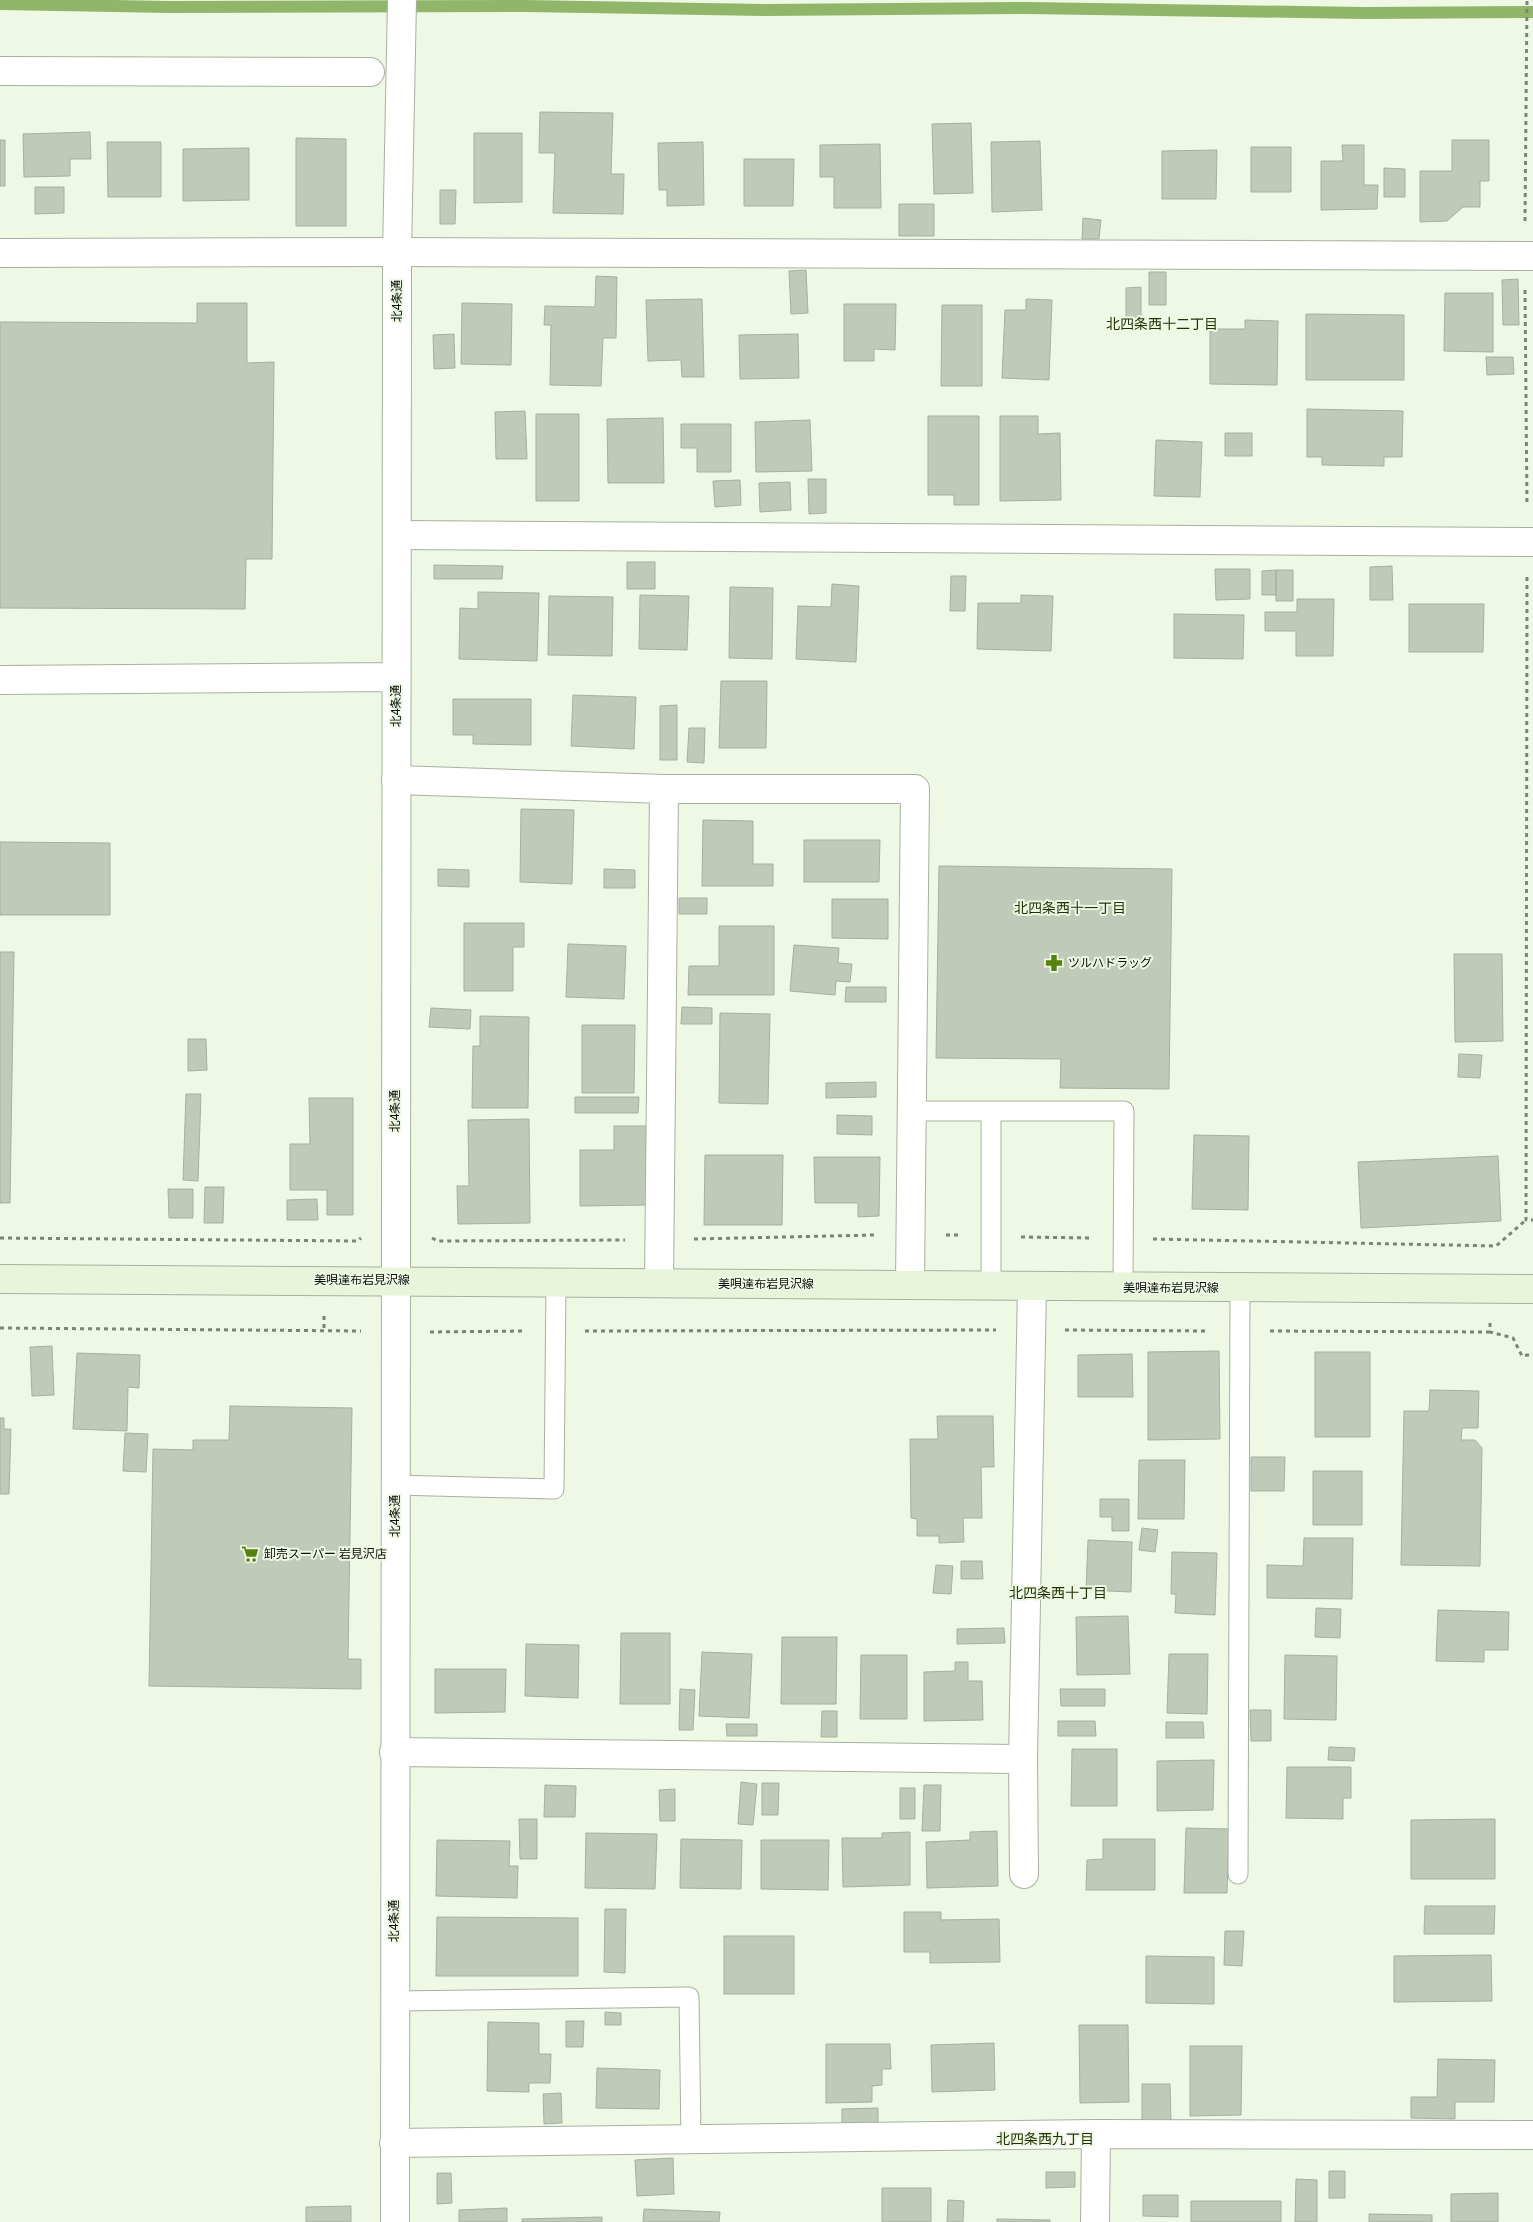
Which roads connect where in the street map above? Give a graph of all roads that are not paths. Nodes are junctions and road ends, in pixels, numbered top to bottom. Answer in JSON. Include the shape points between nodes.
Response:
{"nodes":[{"id":1,"x":402,"y":13,"type":"edge"},
{"id":2,"x":0,"y":71,"type":"edge"},
{"id":3,"x":370,"y":72,"type":"dead end"},
{"id":4,"x":397,"y":252,"type":"junction"},
{"id":5,"x":0,"y":253,"type":"edge"},
{"id":6,"x":1529,"y":256,"type":"edge"},
{"id":7,"x":398,"y":535,"type":"junction"},
{"id":8,"x":1530,"y":542,"type":"edge"},
{"id":9,"x":396,"y":677,"type":"junction"},
{"id":10,"x":0,"y":680,"type":"edge"},
{"id":11,"x":396,"y":780,"type":"junction"},
{"id":12,"x":664,"y":789,"type":"junction"},
{"id":13,"x":912,"y":1111,"type":"junction"},
{"id":14,"x":992,"y":1111,"type":"junction"},
{"id":15,"x":0,"y":1279,"type":"edge"},
{"id":16,"x":397,"y":1280,"type":"junction"},
{"id":17,"x":556,"y":1282,"type":"junction"},
{"id":18,"x":659,"y":1283,"type":"junction"},
{"id":19,"x":910,"y":1285,"type":"junction"},
{"id":20,"x":991,"y":1286,"type":"junction"},
{"id":21,"x":1032,"y":1287,"type":"junction"},
{"id":22,"x":1123,"y":1287,"type":"junction"},
{"id":23,"x":1240,"y":1288,"type":"junction"},
{"id":24,"x":1533,"y":1289,"type":"edge"},
{"id":25,"x":396,"y":1485,"type":"junction"},
{"id":26,"x":394,"y":1752,"type":"junction"},
{"id":27,"x":1023,"y":1759,"type":"junction"},
{"id":28,"x":1024,"y":1874,"type":"dead end"},
{"id":29,"x":1238,"y":1874,"type":"dead end"},
{"id":30,"x":394,"y":2001,"type":"junction"},
{"id":31,"x":1096,"y":2134,"type":"junction"},
{"id":32,"x":1533,"y":2135,"type":"edge"},
{"id":33,"x":691,"y":2140,"type":"junction"},
{"id":34,"x":394,"y":2143,"type":"junction"},
{"id":35,"x":395,"y":2222,"type":"edge"},
{"id":36,"x":1095,"y":2222,"type":"edge"}],
"edges":[{"from":1,"to":4,"type":"street","name":"北4条通"},
{"from":2,"to":3,"type":"street"},
{"from":4,"to":5,"type":"street"},
{"from":4,"to":6,"type":"street"},
{"from":4,"to":7,"type":"street","name":"北4条通"},
{"from":7,"to":8,"type":"street"},
{"from":7,"to":9,"type":"street","name":"北4条通"},
{"from":9,"to":10,"type":"street"},
{"from":9,"to":11,"type":"street","name":"北4条通"},
{"from":11,"to":12,"type":"street"},
{"from":11,"to":16,"type":"street","name":"北4条通"},
{"from":12,"to":13,"type":"street","via":[[914,789]]},
{"from":12,"to":18,"type":"street"},
{"from":13,"to":14,"type":"lane"},
{"from":13,"to":19,"type":"street"},
{"from":14,"to":20,"type":"lane"},
{"from":14,"to":22,"type":"lane","via":[[1124,1111]]},
{"from":15,"to":16,"type":"main road","name":"美唄達布岩見沢線"},
{"from":16,"to":17,"type":"main road","name":"美唄達布岩見沢線"},
{"from":16,"to":25,"type":"street","name":"北4条通"},
{"from":17,"to":18,"type":"main road","name":"美唄達布岩見沢線"},
{"from":17,"to":25,"type":"lane","via":[[554,1488]]},
{"from":18,"to":19,"type":"main road","name":"美唄達布岩見沢線"},
{"from":19,"to":20,"type":"main road","name":"美唄達布岩見沢線"},
{"from":20,"to":21,"type":"main road","name":"美唄達布岩見沢線"},
{"from":21,"to":22,"type":"main road","name":"美唄達布岩見沢線"},
{"from":21,"to":27,"type":"street"},
{"from":22,"to":23,"type":"main road","name":"美唄達布岩見沢線"},
{"from":23,"to":24,"type":"main road","name":"美唄達布岩見沢線"},
{"from":23,"to":29,"type":"lane"},
{"from":25,"to":26,"type":"street","name":"北4条通"},
{"from":26,"to":27,"type":"street"},
{"from":26,"to":30,"type":"street","name":"北4条通"},
{"from":27,"to":28,"type":"street"},
{"from":30,"to":33,"type":"lane","via":[[689,1998]]},
{"from":30,"to":34,"type":"street","name":"北4条通"},
{"from":31,"to":32,"type":"street"},
{"from":31,"to":33,"type":"street"},
{"from":31,"to":36,"type":"street"},
{"from":33,"to":34,"type":"street"},
{"from":34,"to":35,"type":"street","name":"北4条通"}]}
